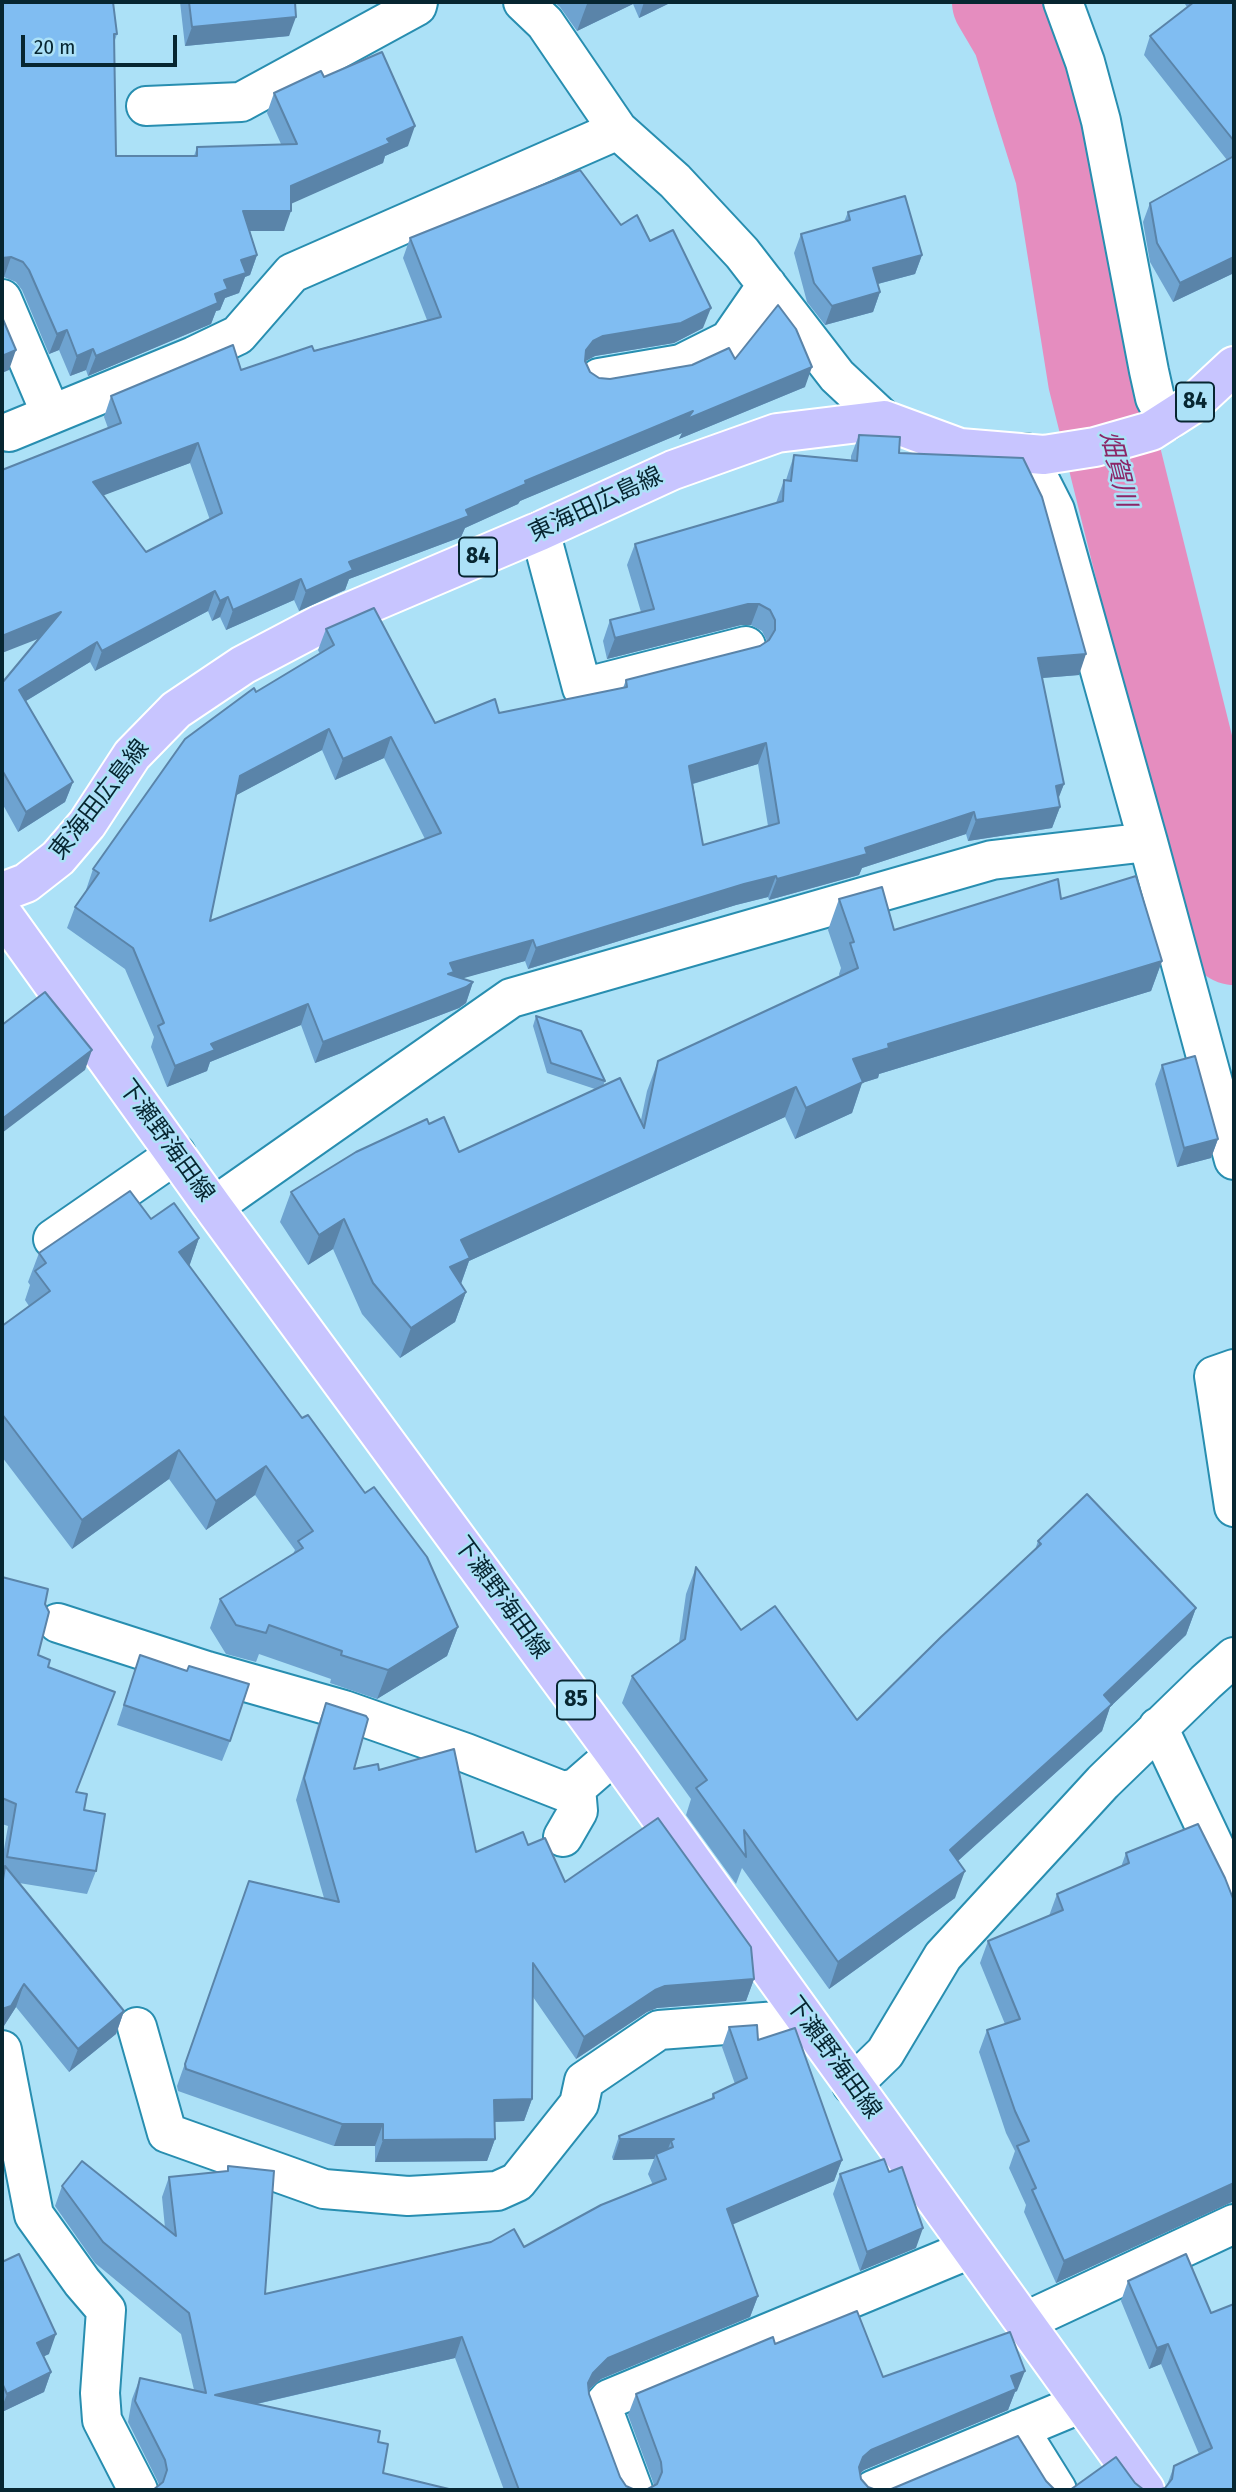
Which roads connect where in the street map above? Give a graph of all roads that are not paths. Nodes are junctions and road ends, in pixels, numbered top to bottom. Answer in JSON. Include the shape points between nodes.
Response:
{"nodes":[{"id":1,"x":418,"y":2,"type":"edge"},
{"id":2,"x":523,"y":2,"type":"edge"},
{"id":3,"x":1063,"y":2,"type":"edge"},
{"id":4,"x":146,"y":106,"type":"dead end"},
{"id":5,"x":618,"y":130,"type":"junction"},
{"id":6,"x":767,"y":285,"type":"junction"},
{"id":7,"x":2,"y":299,"type":"edge"},
{"id":8,"x":1234,"y":366,"type":"edge"},
{"id":9,"x":599,"y":378,"type":"edge"},
{"id":10,"x":51,"y":414,"type":"junction"},
{"id":11,"x":884,"y":420,"type":"junction"},
{"id":12,"x":1159,"y":426,"type":"junction"},
{"id":13,"x":9,"y":432,"type":"dead end"},
{"id":14,"x":1035,"y":454,"type":"junction"},
{"id":15,"x":540,"y":531,"type":"junction"},
{"id":16,"x":746,"y":646,"type":"edge"},
{"id":17,"x":1148,"y":842,"type":"junction"},
{"id":18,"x":2,"y":892,"type":"edge"},
{"id":19,"x":8,"y":935,"type":"edge"},
{"id":20,"x":176,"y":1154,"type":"junction"},
{"id":21,"x":1234,"y":1160,"type":"edge"},
{"id":22,"x":213,"y":1207,"type":"junction"},
{"id":23,"x":53,"y":1238,"type":"dead end"},
{"id":24,"x":1234,"y":1369,"type":"edge"},
{"id":25,"x":1234,"y":1507,"type":"edge"},
{"id":26,"x":58,"y":1623,"type":"dead end"},
{"id":27,"x":1234,"y":1657,"type":"edge"},
{"id":28,"x":1158,"y":1727,"type":"junction"},
{"id":29,"x":615,"y":1754,"type":"junction"},
{"id":30,"x":576,"y":1788,"type":"junction"},
{"id":31,"x":564,"y":1837,"type":"dead end"},
{"id":32,"x":1234,"y":1888,"type":"edge"},
{"id":33,"x":804,"y":2019,"type":"junction"},
{"id":34,"x":137,"y":2027,"type":"dead end"},
{"id":35,"x":2,"y":2050,"type":"edge"},
{"id":36,"x":852,"y":2085,"type":"junction"},
{"id":37,"x":1234,"y":2224,"type":"edge"},
{"id":38,"x":970,"y":2249,"type":"junction"},
{"id":39,"x":1024,"y":2322,"type":"junction"},
{"id":40,"x":1082,"y":2403,"type":"junction"},
{"id":41,"x":1019,"y":2429,"type":"junction"},
{"id":42,"x":138,"y":2490,"type":"edge"},
{"id":43,"x":632,"y":2490,"type":"edge"},
{"id":44,"x":873,"y":2490,"type":"edge"},
{"id":45,"x":1056,"y":2490,"type":"edge"},
{"id":46,"x":1144,"y":2490,"type":"edge"}],
"edges":[{"from":1,"to":4,"type":"street","via":[[241,102]]},
{"from":2,"to":5,"type":"street","via":[[545,23]]},
{"from":3,"to":12,"type":"street","via":[[1101,121]]},
{"from":5,"to":6,"type":"street","via":[[675,181]]},
{"from":5,"to":10,"type":"street","via":[[292,273],[238,335]]},
{"from":6,"to":9,"type":"street","via":[[729,340],[681,364]]},
{"from":6,"to":11,"type":"street","via":[[837,376]]},
{"from":7,"to":10,"type":"street"},
{"from":8,"to":12,"type":"main road","name":"東海田広島線","number":"84","via":[[1193,404]]},
{"from":10,"to":13,"type":"street"},
{"from":11,"to":14,"type":"main road","name":"東海田広島線","number":"84","via":[[960,448]]},
{"from":11,"to":15,"type":"main road","name":"東海田広島線","number":"84","via":[[777,433],[673,470]]},
{"from":12,"to":14,"type":"main road","name":"東海田広島線","number":"84","via":[[1096,447]]},
{"from":14,"to":17,"type":"street","via":[[1055,510]]},
{"from":15,"to":16,"type":"street","via":[[582,688]]},
{"from":15,"to":18,"type":"main road","name":"東海田広島線","number":"84","via":[[319,625],[243,665],[187,702],[132,755],[87,824],[58,858],[26,883]]},
{"from":17,"to":21,"type":"street"},
{"from":17,"to":22,"type":"street","via":[[992,860],[511,998]]},
{"from":19,"to":20,"type":"main road","name":"下瀬野海田線","number":"85"},
{"from":20,"to":22,"type":"main road","name":"下瀬野海田線","number":"85"},
{"from":20,"to":23,"type":"street"},
{"from":22,"to":29,"type":"main road","name":"下瀬野海田線","number":"85"},
{"from":24,"to":25,"type":"street","via":[[1214,1376]]},
{"from":26,"to":30,"type":"street","via":[[344,1710],[563,1791]]},
{"from":27,"to":28,"type":"street"},
{"from":28,"to":32,"type":"street"},
{"from":28,"to":36,"type":"street","via":[[943,1955],[885,2053]]},
{"from":29,"to":30,"type":"street"},
{"from":29,"to":33,"type":"main road","name":"下瀬野海田線","number":"85"},
{"from":30,"to":31,"type":"street","via":[[578,1811]]},
{"from":33,"to":34,"type":"street","via":[[659,2030],[584,2081],[579,2104],[517,2182],[496,2191],[408,2196],[324,2189],[167,2133]]},
{"from":33,"to":36,"type":"main road","name":"下瀬野海田線","number":"85"},
{"from":35,"to":42,"type":"street","via":[[34,2215],[106,2310],[102,2420]]},
{"from":36,"to":38,"type":"main road","name":"下瀬野海田線","number":"85"},
{"from":37,"to":39,"type":"street"},
{"from":38,"to":39,"type":"main road","name":"下瀬野海田線","number":"85"},
{"from":38,"to":43,"type":"street","via":[[609,2399],[602,2407]]},
{"from":39,"to":40,"type":"main road","name":"下瀬野海田線","number":"85"},
{"from":40,"to":41,"type":"street"},
{"from":40,"to":46,"type":"main road","name":"下瀬野海田線","number":"85"},
{"from":41,"to":44,"type":"street"},
{"from":41,"to":45,"type":"street"}]}
